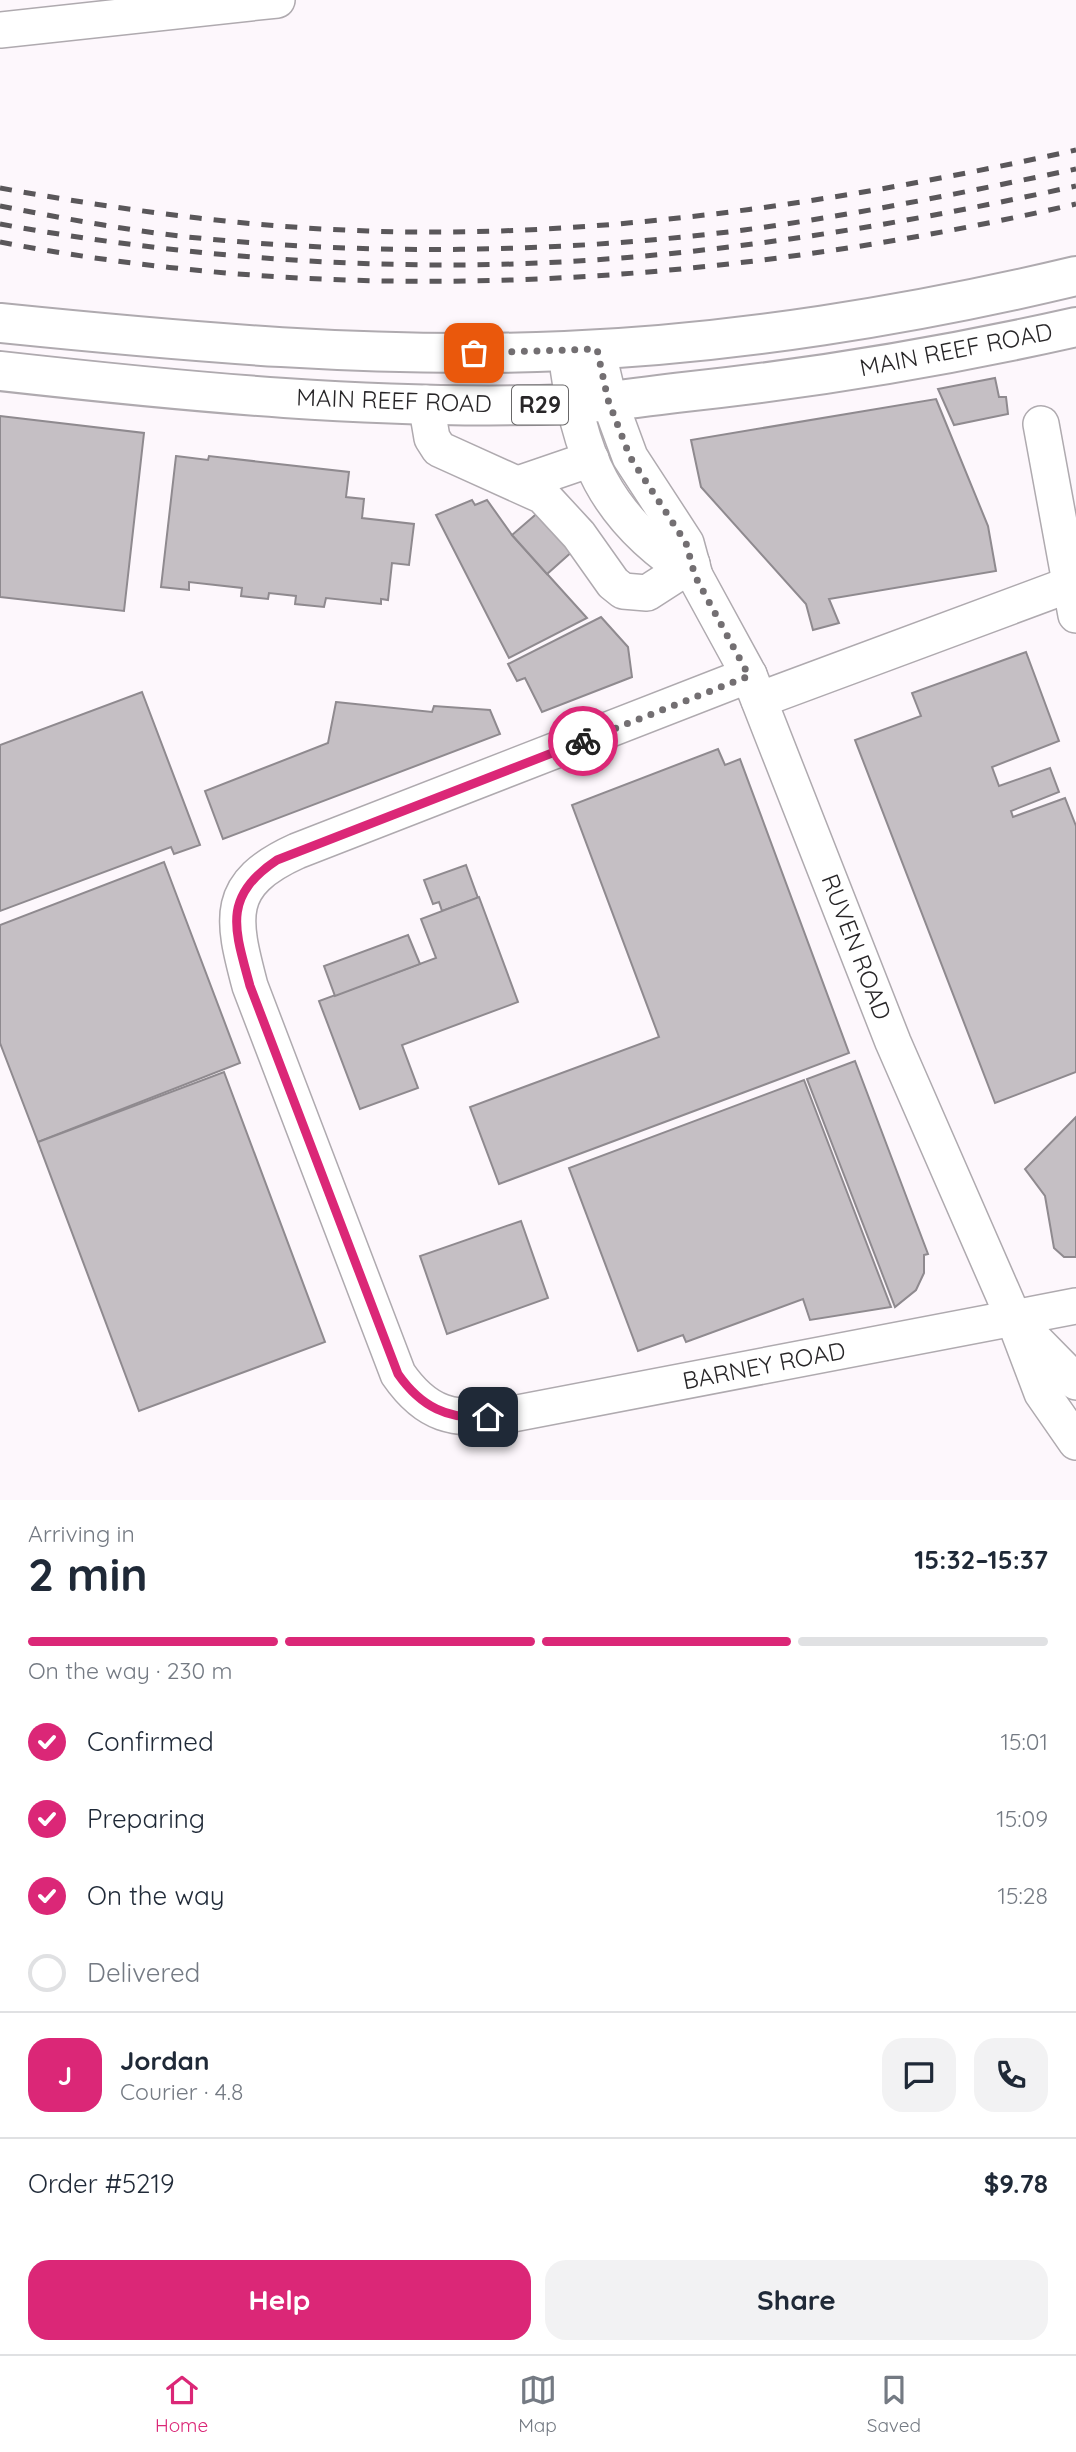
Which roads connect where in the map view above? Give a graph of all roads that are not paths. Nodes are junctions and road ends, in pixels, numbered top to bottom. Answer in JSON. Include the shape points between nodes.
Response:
{"nodes":[{"id":1,"x":268,"y":1,"type":"edge"},
{"id":2,"x":0,"y":30,"type":"edge"},
{"id":3,"x":1076,"y":276,"type":"edge"},
{"id":4,"x":0,"y":323,"type":"edge"},
{"id":5,"x":1076,"y":327,"type":"edge"},
{"id":6,"x":582,"y":350,"type":"junction"},
{"id":7,"x":0,"y":371,"type":"edge"},
{"id":8,"x":591,"y":402,"type":"junction"},
{"id":9,"x":426,"y":403,"type":"junction"},
{"id":10,"x":1041,"y":424,"type":"dead end"},
{"id":11,"x":591,"y":459,"type":"junction"},
{"id":12,"x":518,"y":484,"type":"junction"},
{"id":13,"x":691,"y":570,"type":"junction"},
{"id":14,"x":1074,"y":600,"type":"edge"},
{"id":15,"x":754,"y":688,"type":"junction"},
{"id":16,"x":1076,"y":1306,"type":"edge"},
{"id":17,"x":1014,"y":1319,"type":"junction"},
{"id":18,"x":1076,"y":1382,"type":"edge"},
{"id":19,"x":1076,"y":1442,"type":"edge"}],
"edges":[{"from":1,"to":2,"type":"street"},
{"from":3,"to":6,"type":"main road","name":"MAIN REEF ROAD","number":"R29","via":[[850,321]]},
{"from":4,"to":6,"type":"main road","name":"MAIN REEF ROAD","number":"R29","via":[[145,338],[381,352]]},
{"from":5,"to":8,"type":"main road","name":"MAIN REEF ROAD","number":"R29","via":[[863,369]]},
{"from":6,"to":8,"type":"street","name":"RUVEN ROAD"},
{"from":7,"to":9,"type":"main road","name":"MAIN REEF ROAD","number":"R29","via":[[122,385]]},
{"from":8,"to":9,"type":"main road","name":"MAIN REEF ROAD","number":"R29"},
{"from":8,"to":11,"type":"street","name":"RUVEN ROAD"},
{"from":8,"to":13,"type":"street","name":"RUVEN ROAD","via":[[686,543]]},
{"from":9,"to":12,"type":"street","via":[[432,438],[439,449]]},
{"from":10,"to":14,"type":"street"},
{"from":11,"to":12,"type":"street"},
{"from":11,"to":13,"type":"street","name":"RUVEN ROAD","via":[[623,517],[661,554]]},
{"from":12,"to":13,"type":"street","via":[[548,500],[623,591],[641,595]]},
{"from":13,"to":15,"type":"street","name":"RUVEN ROAD"},
{"from":14,"to":15,"type":"street"},
{"from":15,"to":17,"type":"street","name":"RUVEN ROAD","via":[[893,1042]]},
{"from":15,"to":17,"type":"street","name":"BARNEY ROAD","via":[[297,851],[263,869],[238,901],[238,939],[250,986],[398,1374],[429,1408],[452,1416],[502,1416]]},
{"from":16,"to":17,"type":"street","name":"BARNEY ROAD"},
{"from":17,"to":18,"type":"street","name":"RUVEN ROAD"},
{"from":17,"to":19,"type":"street","name":"RUVEN ROAD","via":[[1042,1393]]}]}
